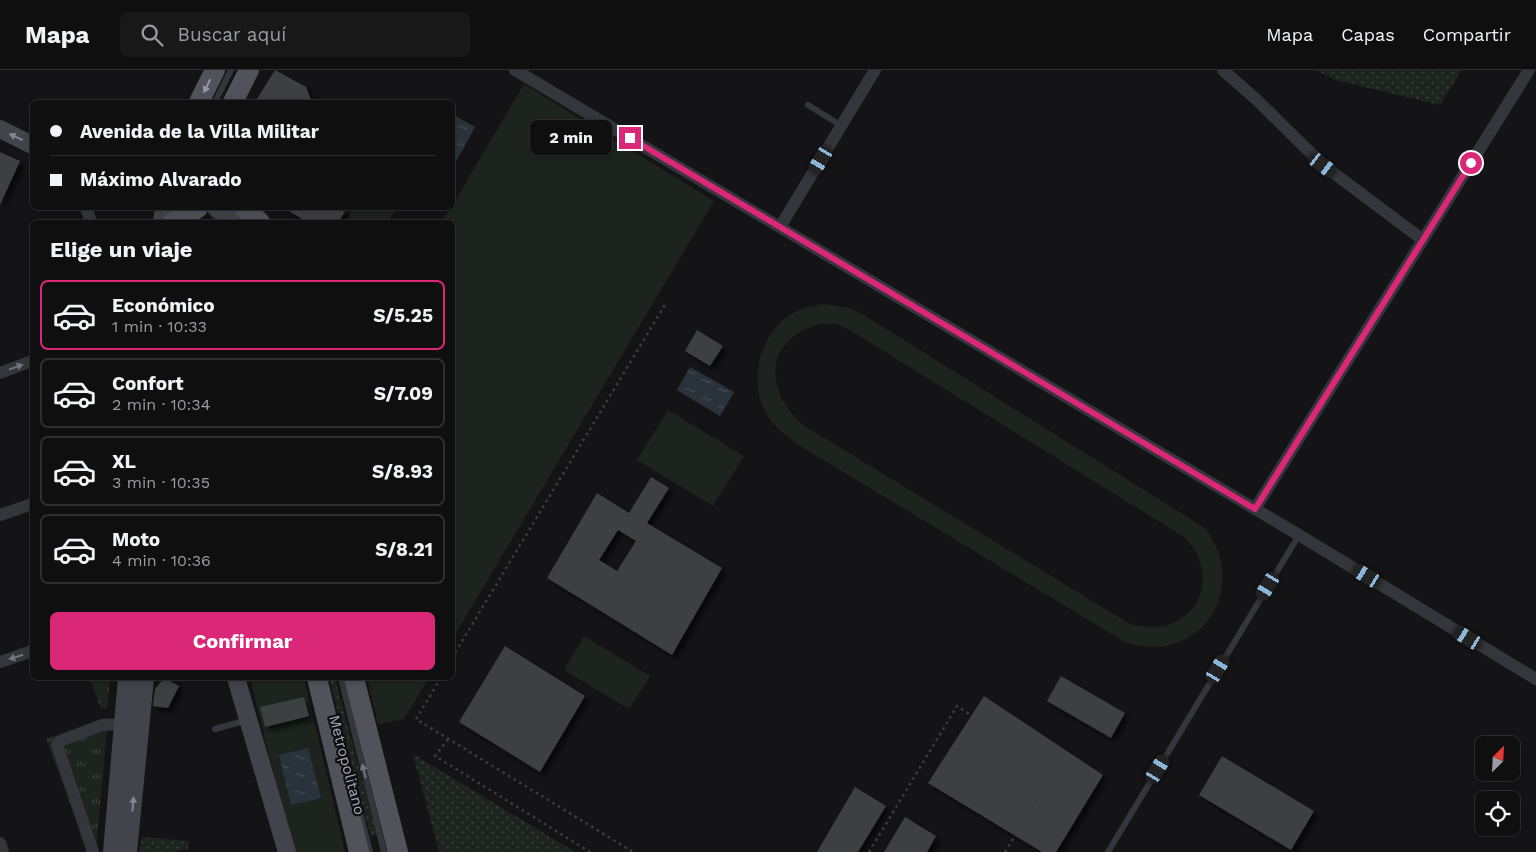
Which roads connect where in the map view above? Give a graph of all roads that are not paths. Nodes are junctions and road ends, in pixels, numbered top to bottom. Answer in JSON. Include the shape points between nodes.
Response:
{"nodes":[{"id":1,"x":215,"y":70,"type":"edge"},
{"id":2,"x":231,"y":70,"type":"edge"},
{"id":3,"x":249,"y":70,"type":"edge"},
{"id":4,"x":515,"y":70,"type":"edge"},
{"id":5,"x":876,"y":70,"type":"edge"},
{"id":6,"x":1223,"y":70,"type":"edge"},
{"id":7,"x":1528,"y":70,"type":"edge"},
{"id":8,"x":201,"y":100,"type":"edge"},
{"id":9,"x":216,"y":100,"type":"edge"},
{"id":10,"x":234,"y":100,"type":"edge"},
{"id":11,"x":808,"y":105,"type":"dead end"},
{"id":12,"x":842,"y":126,"type":"junction"},
{"id":13,"x":0,"y":129,"type":"edge"},
{"id":14,"x":30,"y":144,"type":"edge"},
{"id":15,"x":221,"y":210,"type":"edge"},
{"id":16,"x":246,"y":210,"type":"edge"},
{"id":17,"x":198,"y":211,"type":"edge"},
{"id":18,"x":178,"y":220,"type":"edge"},
{"id":19,"x":216,"y":220,"type":"edge"},
{"id":20,"x":246,"y":220,"type":"edge"},
{"id":21,"x":258,"y":220,"type":"edge"},
{"id":22,"x":780,"y":227,"type":"junction"},
{"id":23,"x":1423,"y":240,"type":"junction"},
{"id":24,"x":30,"y":362,"type":"edge"},
{"id":25,"x":0,"y":373,"type":"edge"},
{"id":26,"x":30,"y":505,"type":"edge"},
{"id":27,"x":1255,"y":509,"type":"junction"},
{"id":28,"x":0,"y":515,"type":"edge"},
{"id":29,"x":1299,"y":535,"type":"junction"},
{"id":30,"x":30,"y":653,"type":"edge"},
{"id":31,"x":0,"y":662,"type":"edge"},
{"id":32,"x":1536,"y":679,"type":"edge"},
{"id":33,"x":127,"y":680,"type":"edge"},
{"id":34,"x":145,"y":680,"type":"edge"},
{"id":35,"x":241,"y":680,"type":"edge"},
{"id":36,"x":317,"y":680,"type":"edge"},
{"id":37,"x":325,"y":680,"type":"edge"},
{"id":38,"x":341,"y":680,"type":"edge"},
{"id":39,"x":355,"y":680,"type":"edge"},
{"id":40,"x":249,"y":719,"type":"junction"},
{"id":41,"x":336,"y":721,"type":"dead end"},
{"id":42,"x":124,"y":724,"type":"junction"},
{"id":43,"x":215,"y":729,"type":"dead end"},
{"id":44,"x":348,"y":768,"type":"dead end"},
{"id":45,"x":0,"y":843,"type":"edge"},
{"id":46,"x":3,"y":852,"type":"edge"},
{"id":47,"x":93,"y":852,"type":"edge"},
{"id":48,"x":112,"y":852,"type":"edge"},
{"id":49,"x":128,"y":852,"type":"edge"},
{"id":50,"x":287,"y":852,"type":"edge"},
{"id":51,"x":359,"y":852,"type":"edge"},
{"id":52,"x":370,"y":852,"type":"edge"},
{"id":53,"x":384,"y":852,"type":"edge"},
{"id":54,"x":398,"y":852,"type":"edge"},
{"id":55,"x":1108,"y":852,"type":"edge"}],
"edges":[{"from":1,"to":8,"type":"main road","one_way":true},
{"from":2,"to":9,"type":"lane"},
{"from":3,"to":10,"type":"main road"},
{"from":4,"to":22,"type":"street"},
{"from":5,"to":12,"type":"street"},
{"from":6,"to":23,"type":"street","via":[[1323,165]]},
{"from":7,"to":23,"type":"street"},
{"from":11,"to":12,"type":"lane"},
{"from":12,"to":22,"type":"street"},
{"from":14,"to":13,"type":"main road","one_way":true},
{"from":15,"to":20,"type":"main road"},
{"from":16,"to":21,"type":"main road"},
{"from":17,"to":18,"type":"main road"},
{"from":17,"to":19,"type":"lane"},
{"from":22,"to":27,"type":"street"},
{"from":23,"to":27,"type":"street"},
{"from":25,"to":24,"type":"street","one_way":true},
{"from":26,"to":28,"type":"street"},
{"from":27,"to":29,"type":"street"},
{"from":29,"to":32,"type":"street"},
{"from":29,"to":55,"type":"lane"},
{"from":30,"to":31,"type":"street","one_way":true},
{"from":33,"to":42,"type":"main road"},
{"from":49,"to":34,"type":"main road","one_way":true},
{"from":35,"to":40,"type":"main road"},
{"from":36,"to":51,"type":"main road"},
{"from":37,"to":41,"type":"lane","name":"Metropolitano"},
{"from":53,"to":38,"type":"lane","name":"Metropolitano","one_way":true},
{"from":39,"to":54,"type":"main road"},
{"from":40,"to":43,"type":"lane"},
{"from":40,"to":50,"type":"main road"},
{"from":42,"to":47,"type":"street","via":[[102,724],[57,745]]},
{"from":42,"to":48,"type":"main road"},
{"from":44,"to":52,"type":"lane","name":"Metropolitano"},
{"from":45,"to":46,"type":"street"}]}
